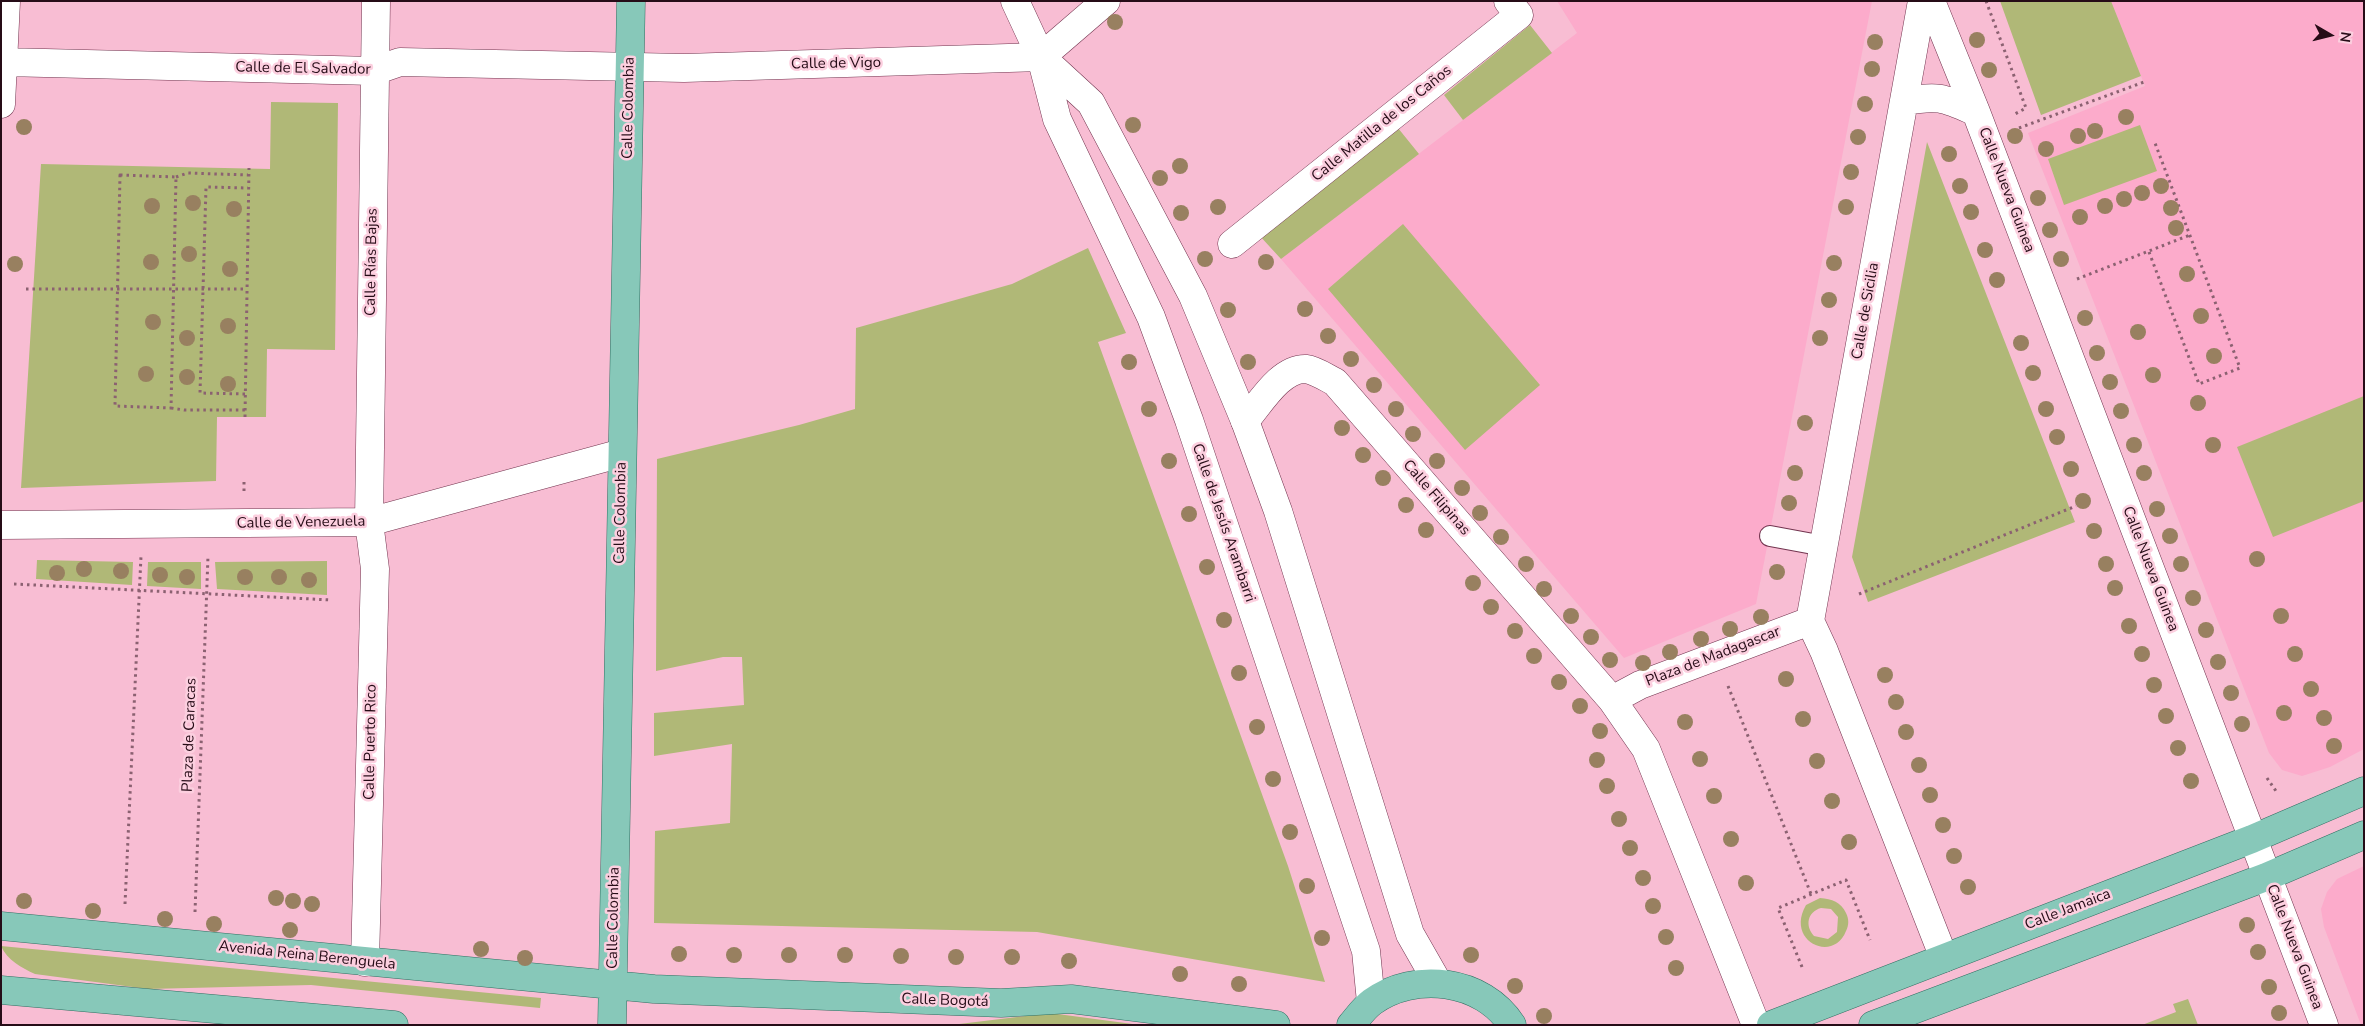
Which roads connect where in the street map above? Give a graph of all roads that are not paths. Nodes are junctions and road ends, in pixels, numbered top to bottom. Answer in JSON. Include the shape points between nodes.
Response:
{"nodes":[{"id":1,"x":6,"y":1,"type":"edge"},
{"id":2,"x":376,"y":1,"type":"edge"},
{"id":3,"x":631,"y":1,"type":"edge"},
{"id":4,"x":1015,"y":1,"type":"edge"},
{"id":5,"x":1106,"y":1,"type":"edge"},
{"id":6,"x":1508,"y":1,"type":"edge"},
{"id":7,"x":1922,"y":1,"type":"edge"},
{"id":8,"x":1931,"y":1,"type":"edge"},
{"id":9,"x":1041,"y":56,"type":"junction"},
{"id":10,"x":4,"y":62,"type":"junction"},
{"id":11,"x":631,"y":67,"type":"junction"},
{"id":12,"x":374,"y":71,"type":"junction"},
{"id":13,"x":1904,"y":101,"type":"junction"},
{"id":14,"x":1,"y":104,"type":"edge"},
{"id":15,"x":1976,"y":112,"type":"junction"},
{"id":16,"x":1232,"y":244,"type":"dead end"},
{"id":17,"x":1245,"y":421,"type":"junction"},
{"id":18,"x":622,"y":453,"type":"junction"},
{"id":19,"x":369,"y":522,"type":"junction"},
{"id":20,"x":1,"y":524,"type":"edge"},
{"id":21,"x":1770,"y":536,"type":"dead end"},
{"id":22,"x":1824,"y":546,"type":"junction"},
{"id":23,"x":1810,"y":621,"type":"junction"},
{"id":24,"x":1612,"y":700,"type":"junction"},
{"id":25,"x":2364,"y":791,"type":"edge"},
{"id":26,"x":2364,"y":835,"type":"edge"},
{"id":27,"x":2252,"y":839,"type":"junction"},
{"id":28,"x":2266,"y":876,"type":"junction"},
{"id":29,"x":1,"y":926,"type":"edge"},
{"id":30,"x":1944,"y":958,"type":"junction"},
{"id":31,"x":365,"y":962,"type":"junction"},
{"id":32,"x":1438,"y":982,"type":"junction"},
{"id":33,"x":613,"y":984,"type":"junction"},
{"id":34,"x":1,"y":990,"type":"edge"},
{"id":35,"x":1371,"y":1002,"type":"junction"},
{"id":36,"x":255,"y":1018,"type":"edge"},
{"id":37,"x":1883,"y":1023,"type":"edge"},
{"id":38,"x":394,"y":1025,"type":"edge"},
{"id":39,"x":612,"y":1025,"type":"edge"},
{"id":40,"x":1276,"y":1025,"type":"edge"},
{"id":41,"x":1351,"y":1025,"type":"edge"},
{"id":42,"x":1512,"y":1025,"type":"edge"},
{"id":43,"x":1756,"y":1025,"type":"edge"},
{"id":44,"x":1771,"y":1025,"type":"edge"},
{"id":45,"x":2324,"y":1025,"type":"edge"}],
"edges":[{"from":1,"to":10,"type":"street"},
{"from":2,"to":12,"type":"street","name":"Calle Rías Bajas"},
{"from":3,"to":11,"type":"main road","name":"Calle Colombia"},
{"from":4,"to":9,"type":"street"},
{"from":5,"to":9,"type":"street"},
{"from":6,"to":16,"type":"street","name":"Calle Matilla de los Caños","via":[[1519,15]]},
{"from":7,"to":13,"type":"street","name":"Calle de Sicilia"},
{"from":8,"to":15,"type":"street","name":"Calle Nueva Guinea"},
{"from":9,"to":11,"type":"street","name":"Calle de Vigo"},
{"from":9,"to":17,"type":"street","via":[[1091,103],[1193,296]]},
{"from":9,"to":35,"type":"street","name":"Calle de Jesús Arambarri","via":[[1058,119],[1150,317],[1189,420],[1366,951]]},
{"from":10,"to":12,"type":"street","name":"Calle de El Salvador"},
{"from":10,"to":14,"type":"street"},
{"from":11,"to":12,"type":"street","name":"Calle de El Salvador","via":[[400,62]]},
{"from":11,"to":18,"type":"main road","name":"Calle Colombia"},
{"from":12,"to":19,"type":"street","name":"Calle Rías Bajas"},
{"from":13,"to":15,"type":"street","name":"Calle Nueva Guinea","via":[[1931,96]]},
{"from":13,"to":22,"type":"street","name":"Calle de Sicilia"},
{"from":15,"to":27,"type":"street","name":"Calle Nueva Guinea"},
{"from":17,"to":24,"type":"street","name":"Calle Filipinas","via":[[1282,378],[1294,371],[1308,369],[1335,382]]},
{"from":17,"to":32,"type":"street","via":[[1278,511],[1410,934]]},
{"from":18,"to":19,"type":"street","name":"Calle de Venezuela"},
{"from":18,"to":33,"type":"main road","name":"Calle Colombia"},
{"from":19,"to":20,"type":"street","name":"Calle de Venezuela"},
{"from":19,"to":31,"type":"street","name":"Calle Puerto Rico","via":[[375,569]]},
{"from":21,"to":22,"type":"lane"},
{"from":22,"to":23,"type":"street","name":"Calle de Sicilia"},
{"from":23,"to":24,"type":"street","name":"Plaza de Madagascar","via":[[1640,685]]},
{"from":23,"to":30,"type":"street"},
{"from":24,"to":43,"type":"street","via":[[1646,749]]},
{"from":25,"to":27,"type":"main road","name":"Calle Jamaica"},
{"from":26,"to":28,"type":"main road"},
{"from":27,"to":28,"type":"street","name":"Calle Nueva Guinea"},
{"from":27,"to":30,"type":"main road","name":"Calle Jamaica"},
{"from":28,"to":37,"type":"main road"},
{"from":28,"to":45,"type":"street","name":"Calle Nueva Guinea"},
{"from":29,"to":31,"type":"main road","name":"Avenida Reina Berenguela"},
{"from":30,"to":44,"type":"main road","name":"Calle Jamaica"},
{"from":31,"to":33,"type":"main road","name":"Avenida Reina Berenguela"},
{"from":32,"to":35,"type":"main road","via":[[1403,986]]},
{"from":32,"to":42,"type":"main road","via":[[1476,992],[1506,1016]]},
{"from":33,"to":39,"type":"main road","name":"Calle Colombia"},
{"from":33,"to":40,"type":"main road","name":"Calle Bogotá","via":[[654,989],[1001,1003],[1071,999]]},
{"from":34,"to":36,"type":"main road"},
{"from":35,"to":41,"type":"main road"},
{"from":36,"to":38,"type":"main road"}]}
